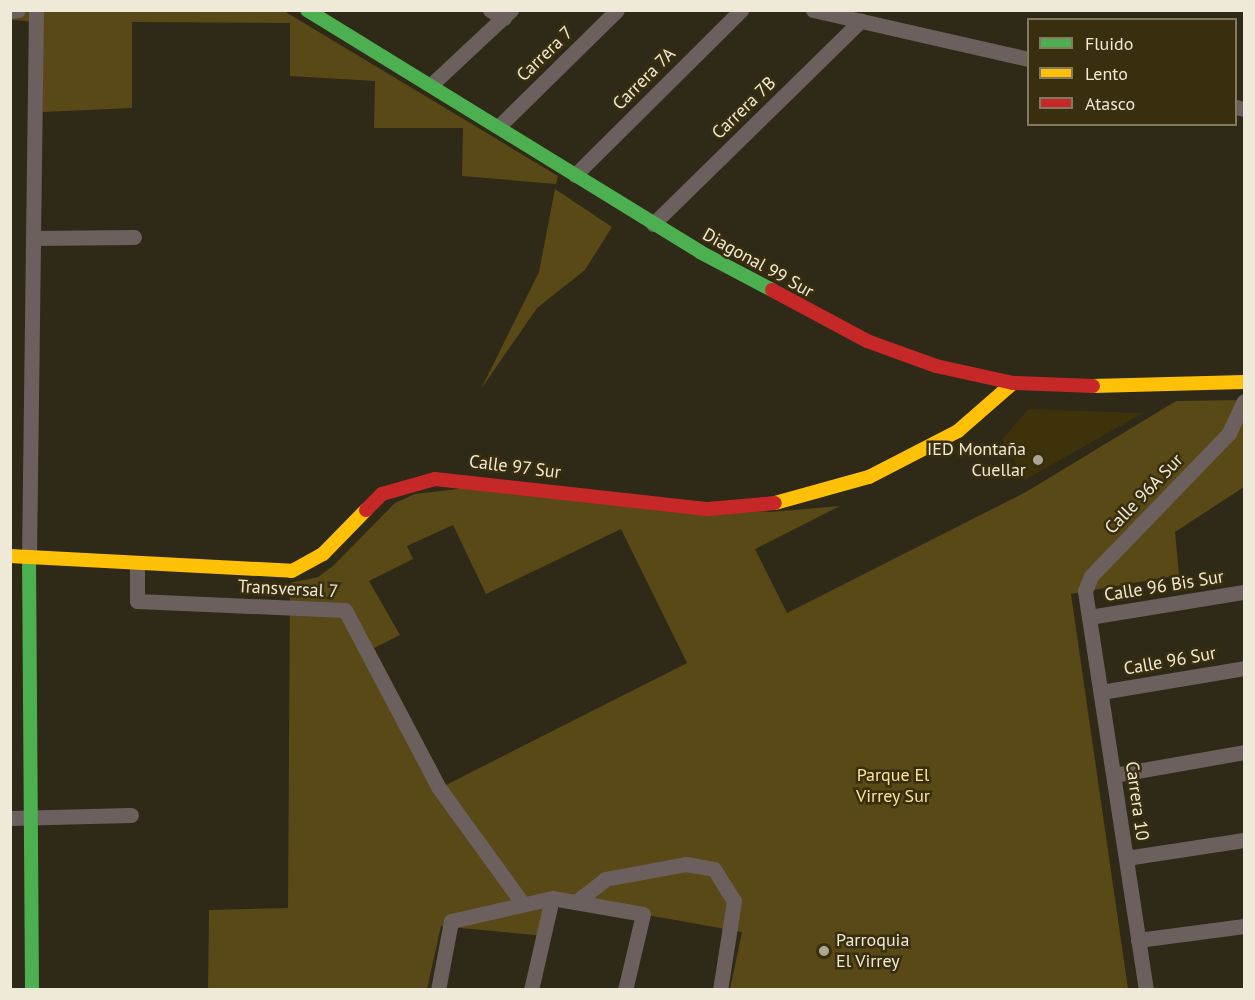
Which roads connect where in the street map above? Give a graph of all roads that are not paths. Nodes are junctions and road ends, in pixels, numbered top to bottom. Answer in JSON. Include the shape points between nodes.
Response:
{"nodes":[{"id":1,"x":18,"y":10,"type":"edge"},
{"id":2,"x":36,"y":10,"type":"edge"},
{"id":3,"x":307,"y":10,"type":"edge"},
{"id":4,"x":490,"y":10,"type":"edge"},
{"id":5,"x":617,"y":10,"type":"edge"},
{"id":6,"x":741,"y":10,"type":"edge"},
{"id":7,"x":813,"y":10,"type":"edge"},
{"id":8,"x":10,"y":11,"type":"edge"},
{"id":9,"x":508,"y":14,"type":"edge"},
{"id":10,"x":871,"y":18,"type":"edge"},
{"id":11,"x":1027,"y":58,"type":"edge"},
{"id":12,"x":432,"y":84,"type":"junction"},
{"id":13,"x":499,"y":126,"type":"junction"},
{"id":14,"x":575,"y":175,"type":"junction"},
{"id":15,"x":654,"y":224,"type":"junction"},
{"id":16,"x":134,"y":237,"type":"dead end"},
{"id":17,"x":33,"y":238,"type":"junction"},
{"id":18,"x":1245,"y":382,"type":"edge"},
{"id":19,"x":1013,"y":383,"type":"junction"},
{"id":20,"x":1245,"y":401,"type":"edge"},
{"id":21,"x":10,"y":556,"type":"edge"},
{"id":22,"x":29,"y":557,"type":"junction"},
{"id":23,"x":137,"y":564,"type":"junction"},
{"id":24,"x":1245,"y":592,"type":"edge"},
{"id":25,"x":1089,"y":617,"type":"junction"},
{"id":26,"x":1245,"y":668,"type":"edge"},
{"id":27,"x":1101,"y":693,"type":"junction"},
{"id":28,"x":1245,"y":752,"type":"edge"},
{"id":29,"x":1114,"y":775,"type":"junction"},
{"id":30,"x":131,"y":816,"type":"dead end"},
{"id":31,"x":10,"y":818,"type":"edge"},
{"id":32,"x":30,"y":818,"type":"junction"},
{"id":33,"x":1245,"y":840,"type":"edge"},
{"id":34,"x":1126,"y":858,"type":"junction"},
{"id":35,"x":552,"y":898,"type":"junction"},
{"id":36,"x":576,"y":902,"type":"junction"},
{"id":37,"x":523,"y":904,"type":"junction"},
{"id":38,"x":1245,"y":926,"type":"edge"},
{"id":39,"x":1138,"y":940,"type":"junction"},
{"id":40,"x":32,"y":990,"type":"edge"},
{"id":41,"x":438,"y":990,"type":"edge"},
{"id":42,"x":531,"y":990,"type":"edge"},
{"id":43,"x":625,"y":990,"type":"edge"},
{"id":44,"x":720,"y":990,"type":"edge"},
{"id":45,"x":1146,"y":990,"type":"edge"}],
"edges":[{"from":1,"to":8,"type":"street"},
{"from":2,"to":17,"type":"street"},
{"from":3,"to":12,"type":"street","name":"Diagonal 99 Sur"},
{"from":4,"to":9,"type":"street"},
{"from":5,"to":13,"type":"street","name":"Carrera 7"},
{"from":6,"to":14,"type":"street","name":"Carrera 7A"},
{"from":7,"to":10,"type":"street"},
{"from":9,"to":12,"type":"street"},
{"from":10,"to":11,"type":"street"},
{"from":10,"to":15,"type":"street","name":"Carrera 7B"},
{"from":12,"to":13,"type":"street","name":"Diagonal 99 Sur"},
{"from":13,"to":14,"type":"street","name":"Diagonal 99 Sur"},
{"from":14,"to":15,"type":"street","name":"Diagonal 99 Sur"},
{"from":15,"to":19,"type":"street","name":"Diagonal 99 Sur","via":[[867,341],[936,366]]},
{"from":16,"to":17,"type":"street"},
{"from":17,"to":22,"type":"street"},
{"from":18,"to":19,"type":"street","name":"Diagonal 99 Sur","via":[[1129,387]]},
{"from":19,"to":23,"type":"street","name":"Calle 97 Sur","via":[[965,427],[869,477],[806,498],[708,508],[435,479],[382,494],[300,569]]},
{"from":20,"to":25,"type":"street","name":"Calle 96A Sur","via":[[1229,433],[1091,576],[1085,591]]},
{"from":21,"to":22,"type":"street","name":"Calle 97 Sur"},
{"from":22,"to":23,"type":"street","name":"Calle 97 Sur"},
{"from":22,"to":32,"type":"street"},
{"from":23,"to":37,"type":"street","name":"Transversal 7","via":[[137,601],[345,610],[439,788]]},
{"from":24,"to":25,"type":"street","name":"Calle 96 Bis Sur"},
{"from":25,"to":27,"type":"street","name":"Carrera 10"},
{"from":26,"to":27,"type":"street","name":"Calle 96 Sur"},
{"from":27,"to":29,"type":"street","name":"Carrera 10"},
{"from":28,"to":29,"type":"street"},
{"from":29,"to":34,"type":"street","name":"Carrera 10"},
{"from":30,"to":32,"type":"street"},
{"from":31,"to":32,"type":"street"},
{"from":32,"to":40,"type":"street"},
{"from":33,"to":34,"type":"street"},
{"from":34,"to":39,"type":"street","name":"Carrera 10"},
{"from":35,"to":36,"type":"street"},
{"from":35,"to":37,"type":"street"},
{"from":35,"to":42,"type":"street"},
{"from":36,"to":43,"type":"street","via":[[643,914]]},
{"from":36,"to":44,"type":"street","via":[[605,879],[686,864],[714,869],[727,882],[734,901]]},
{"from":37,"to":41,"type":"street","via":[[451,921]]},
{"from":38,"to":39,"type":"street"},
{"from":39,"to":45,"type":"street","name":"Carrera 10"}]}
